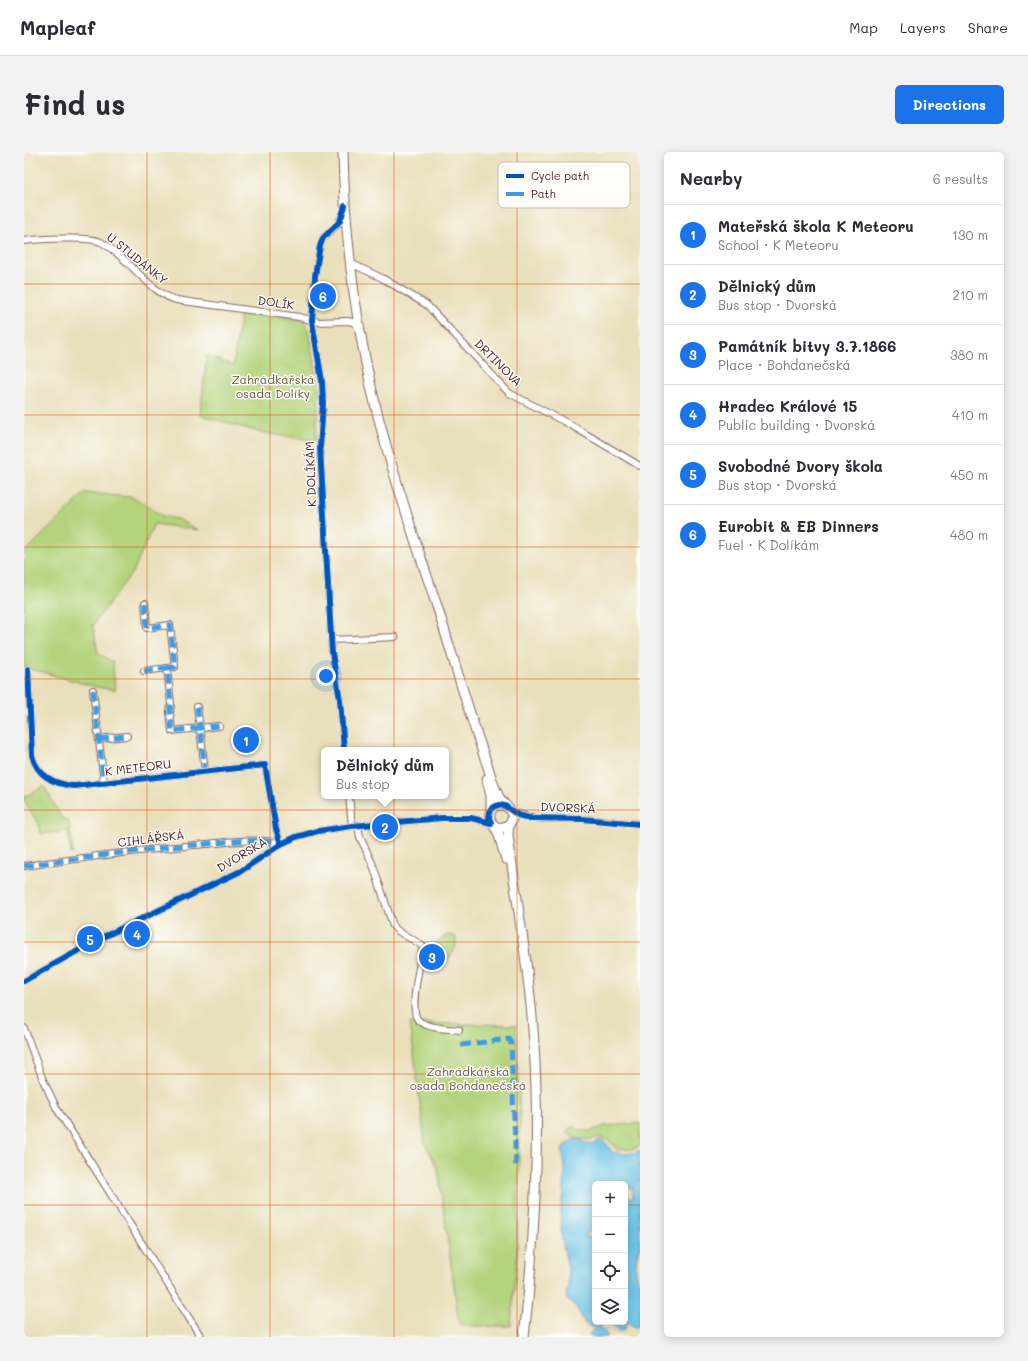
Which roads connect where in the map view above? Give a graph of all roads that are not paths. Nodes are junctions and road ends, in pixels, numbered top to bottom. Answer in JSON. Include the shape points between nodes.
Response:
{"nodes":[{"id":1,"x":343,"y":152,"type":"edge"},
{"id":2,"x":345,"y":206,"type":"junction"},
{"id":3,"x":24,"y":241,"type":"edge"},
{"id":4,"x":350,"y":263,"type":"junction"},
{"id":5,"x":236,"y":308,"type":"joint"},
{"id":6,"x":312,"y":321,"type":"junction"},
{"id":7,"x":360,"y":329,"type":"junction"},
{"id":8,"x":640,"y":466,"type":"edge"},
{"id":9,"x":145,"y":603,"type":"dead end"},
{"id":10,"x":174,"y":620,"type":"dead end"},
{"id":11,"x":170,"y":625,"type":"junction"},
{"id":12,"x":395,"y":636,"type":"dead end"},
{"id":13,"x":331,"y":640,"type":"junction"},
{"id":14,"x":167,"y":668,"type":"junction"},
{"id":15,"x":28,"y":670,"type":"dead end"},
{"id":16,"x":144,"y":671,"type":"dead end"},
{"id":17,"x":93,"y":690,"type":"dead end"},
{"id":18,"x":197,"y":707,"type":"dead end"},
{"id":19,"x":219,"y":726,"type":"dead end"},
{"id":20,"x":200,"y":728,"type":"junction"},
{"id":21,"x":127,"y":736,"type":"dead end"},
{"id":22,"x":99,"y":739,"type":"junction"},
{"id":23,"x":480,"y":746,"type":"junction"},
{"id":24,"x":344,"y":747,"type":"edge"},
{"id":25,"x":205,"y":771,"type":"junction"},
{"id":26,"x":104,"y":783,"type":"junction"},
{"id":27,"x":350,"y":799,"type":"edge"},
{"id":28,"x":508,"y":808,"type":"junction"},
{"id":29,"x":490,"y":811,"type":"junction"},
{"id":30,"x":471,"y":818,"type":"junction"},
{"id":31,"x":530,"y":818,"type":"junction"},
{"id":32,"x":509,"y":823,"type":"junction"},
{"id":33,"x":492,"y":824,"type":"junction"},
{"id":34,"x":640,"y":824,"type":"edge"},
{"id":35,"x":355,"y":826,"type":"junction"},
{"id":36,"x":282,"y":844,"type":"junction"},
{"id":37,"x":24,"y":866,"type":"edge"},
{"id":38,"x":515,"y":889,"type":"junction"},
{"id":39,"x":24,"y":981,"type":"edge"},
{"id":40,"x":24,"y":1028,"type":"edge"},
{"id":41,"x":459,"y":1030,"type":"dead end"},
{"id":42,"x":201,"y":1337,"type":"edge"},
{"id":43,"x":524,"y":1337,"type":"edge"}],
"edges":[{"from":1,"to":2,"type":"main road"},
{"from":2,"to":4,"type":"main road"},
{"from":2,"to":6,"type":"street","name":"K DOLÍKÁM","via":[[340,221],[323,238],[320,246]]},
{"from":3,"to":5,"type":"street","name":"U STUDÁNKY","via":[[83,239],[100,242],[124,259],[168,298]]},
{"from":4,"to":7,"type":"main road"},
{"from":4,"to":8,"type":"street","name":"DRTINOVA","via":[[427,304],[509,392],[570,424]]},
{"from":5,"to":6,"type":"street","name":"DOLÍK"},
{"from":6,"to":7,"type":"street","name":"DOLÍK","via":[[347,321],[356,324]]},
{"from":6,"to":13,"type":"street","name":"K DOLÍKÁM","via":[[322,381],[320,448]]},
{"from":7,"to":23,"type":"main road","via":[[385,442]]},
{"from":9,"to":11,"type":"street","via":[[147,628]]},
{"from":10,"to":11,"type":"street"},
{"from":11,"to":14,"type":"street","via":[[175,667]]},
{"from":12,"to":13,"type":"street"},
{"from":13,"to":24,"type":"street","name":"K DOLÍKÁM"},
{"from":14,"to":16,"type":"street"},
{"from":14,"to":20,"type":"street","via":[[172,731]]},
{"from":15,"to":26,"type":"street","name":"K METEORU","via":[[32,749],[37,767],[45,777],[61,785]]},
{"from":17,"to":22,"type":"street"},
{"from":18,"to":20,"type":"street"},
{"from":19,"to":20,"type":"street"},
{"from":20,"to":25,"type":"street"},
{"from":21,"to":22,"type":"street"},
{"from":22,"to":26,"type":"street"},
{"from":23,"to":28,"type":"main road","via":[[498,796]]},
{"from":23,"to":29,"type":"main road","via":[[490,796]]},
{"from":25,"to":26,"type":"street","name":"K METEORU"},
{"from":25,"to":36,"type":"street","name":"K METEORU","via":[[265,765],[276,829]]},
{"from":27,"to":35,"type":"street"},
{"from":28,"to":29,"type":"main road","name":"DVORSKÁ","via":[[496,806]]},
{"from":28,"to":31,"type":"street","name":"DVORSKÁ","via":[[518,815]]},
{"from":28,"to":32,"type":"main road","via":[[512,816]]},
{"from":29,"to":30,"type":"street","name":"DVORSKÁ"},
{"from":29,"to":33,"type":"main road","via":[[489,818]]},
{"from":30,"to":33,"type":"street","name":"DVORSKÁ"},
{"from":30,"to":35,"type":"street","name":"DVORSKÁ"},
{"from":31,"to":32,"type":"street","name":"DVORSKÁ"},
{"from":31,"to":34,"type":"street","name":"DVORSKÁ"},
{"from":32,"to":33,"type":"main road","name":"DVORSKÁ","via":[[503,827]]},
{"from":32,"to":38,"type":"main road","via":[[508,836]]},
{"from":33,"to":38,"type":"main road","via":[[501,840]]},
{"from":35,"to":36,"type":"street","name":"DVORSKÁ","via":[[318,831]]},
{"from":35,"to":41,"type":"street","via":[[373,865],[393,926],[424,948],[415,989],[414,1008],[417,1018],[427,1025]]},
{"from":36,"to":37,"type":"street","name":"CIHLÁŘSKÁ","via":[[224,842]]},
{"from":36,"to":39,"type":"street","name":"DVORSKÁ","via":[[241,871],[99,939]]},
{"from":38,"to":43,"type":"main road","via":[[533,1030],[536,1111],[536,1188]]},
{"from":40,"to":42,"type":"street","via":[[43,1080],[57,1109]]}]}
